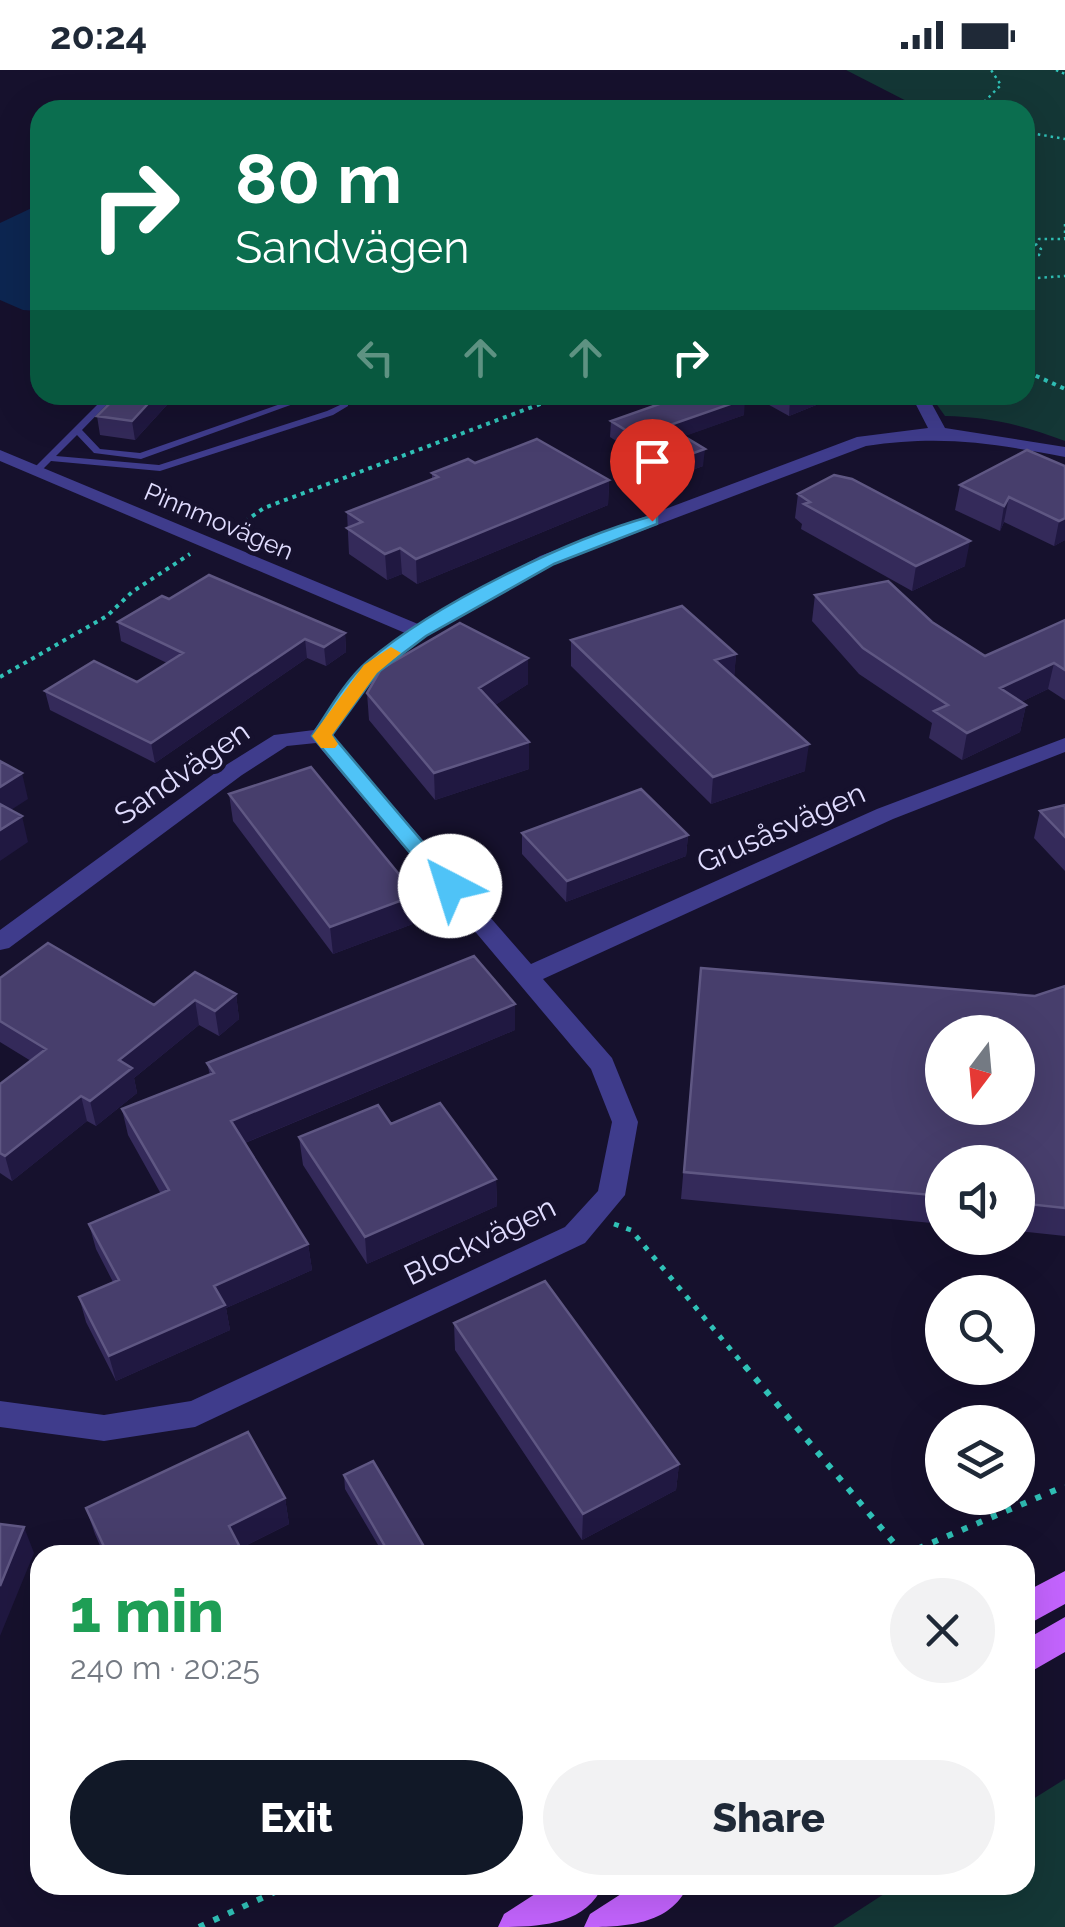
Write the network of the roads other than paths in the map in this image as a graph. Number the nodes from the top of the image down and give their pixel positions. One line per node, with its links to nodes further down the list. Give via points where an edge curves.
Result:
1 (102, 405): 5 (lane)
2 (286, 405): 5 (lane, via 141,456 96,451)
3 (343, 405): 9 (lane, via 160,468)
4 (924, 405): 6 (street)
5 (77, 430): 9 (lane)
6 (939, 433): 7 (street); 10 (street, via 862,441 548,560)
7 (1065, 452)
8 (0, 456): 9 (street, Pinnmovägen)
9 (43, 464): 10 (street, Pinnmovägen, via 207,544)
10 (419, 632): 11 (street, via 370,669)
11 (322, 736): 13 (street, Sandvägen, via 282,740 234,770); 14 (street, Blockvägen)
12 (1065, 744): 14 (street, Grusåsvägen, via 885,814)
13 (0, 942)
14 (526, 976): 15 (street, Blockvägen, via 603,1065 625,1122 611,1196 575,1234 195,1414 104,1428)
15 (0, 1414)
16 (1065, 1586): 17 (main road)
17 (1035, 1604)
18 (1065, 1633): 19 (main road)
19 (1035, 1652)
20 (568, 1895): 22 (main road)
21 (653, 1895): 23 (main road)
22 (517, 1927)
23 (603, 1927)

